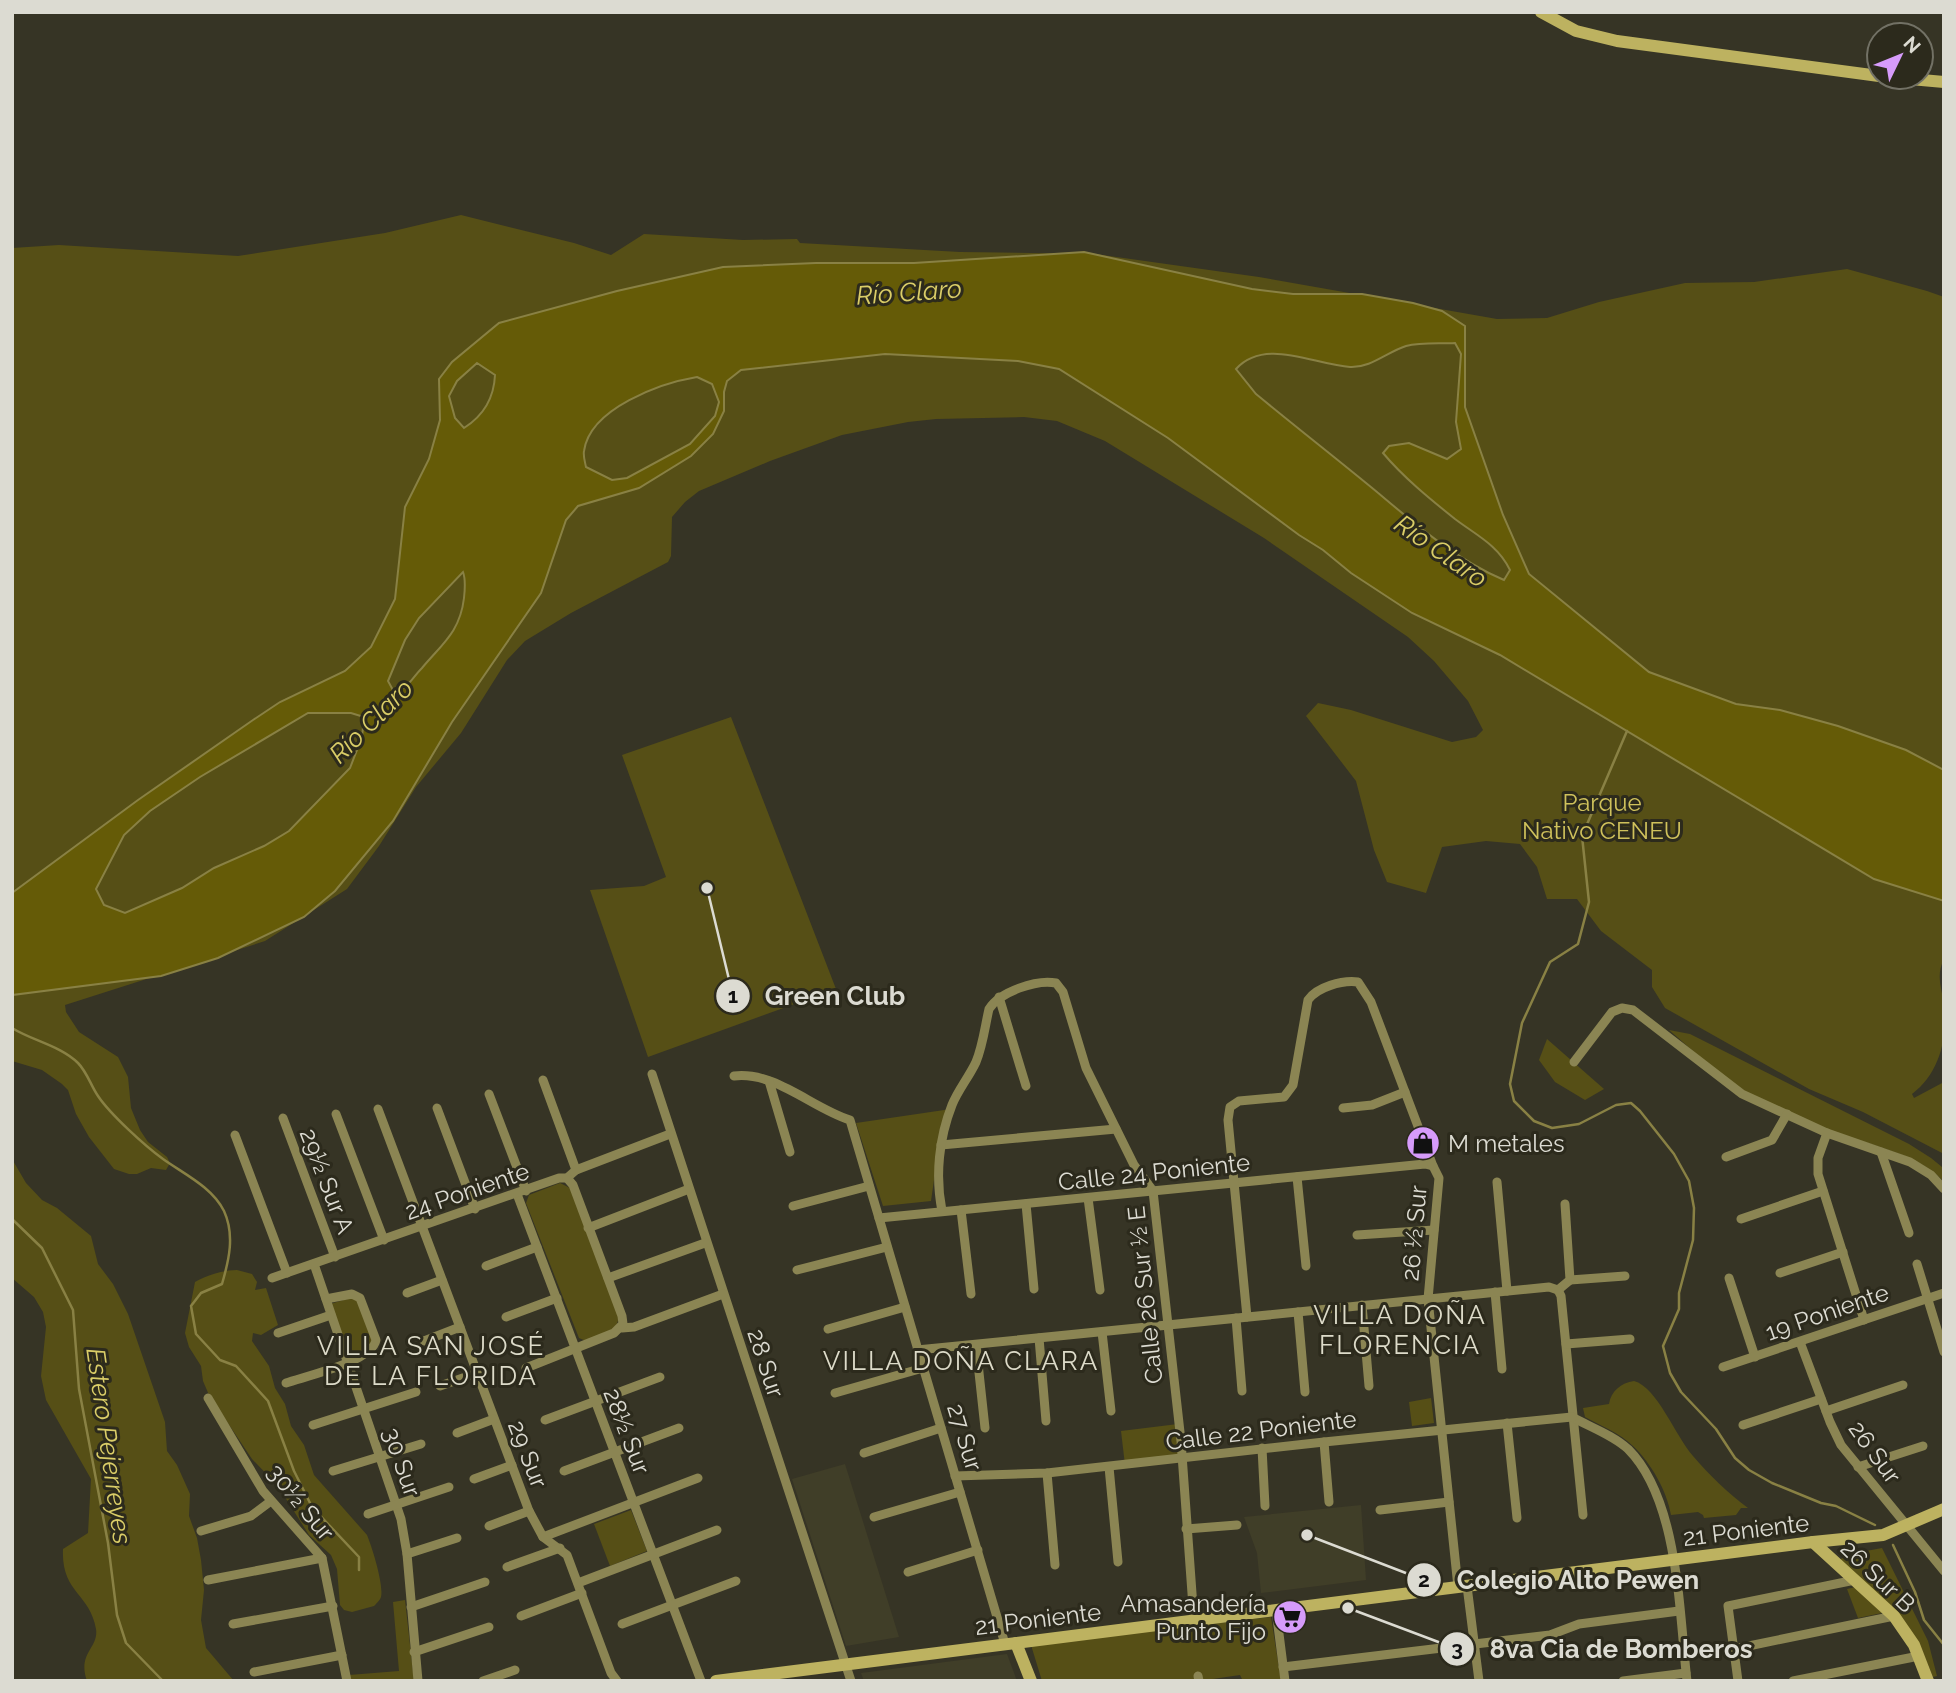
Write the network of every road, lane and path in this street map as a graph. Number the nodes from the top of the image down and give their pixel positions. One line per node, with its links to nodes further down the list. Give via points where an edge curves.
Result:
1 (1541, 12): 2 (street, via 1576,31 1617,41)
2 (1865, 74)
3 (996, 1000): 9 (street); 18 (street, Calle 26 Sur ½ E, via 1044,982 1060,987 1087,1068); 22 (street)
4 (1574, 1062): 16 (street, via 1612,1012 1633,1010 1736,1090)
5 (652, 1074): 20 (street, 28 Sur)
6 (734, 1076): 8 (street, via 750,1074)
7 (543, 1080): 27 (street)
8 (769, 1081): 23 (street); 32 (street, 27 Sur, via 850,1120)
9 (1026, 1086)
10 (1405, 1092): 14 (street, via 1372,1105); 26 (street, 26 ½ Sur); 31 (street, 26 ½ Sur, via 1363,985 1352,981 1320,989 1308,1000 1293,1085 1284,1097 1239,1101 1230,1107)
11 (489, 1094): 37 (street, 28½ Sur)
12 (378, 1108): 47 (street, 29 Sur)
13 (437, 1108): 42 (street)
14 (1343, 1108)
15 (336, 1114): 52 (street)
16 (1787, 1114): 19 (street); 25 (street, via 1772,1140)
17 (283, 1118): 57 (street, 29½ Sur A)
18 (1116, 1129): 22 (street); 35 (street, Calle 26 Sur ½ E, via 1133,1165)
19 (1827, 1133): 24 (street); 36 (street, via 1816,1166)
20 (670, 1134): 27 (street, 24 Poniente); 33 (street, 28 Sur)
21 (235, 1135): 63 (street)
22 (941, 1145): 44 (street)
23 (790, 1152)
24 (1881, 1152): 34 (street, via 1924,1170); 50 (street)
25 (1726, 1157)
26 (1433, 1166): 28 (street, Calle 24 Poniente); 49 (street, 26 ½ Sur, via 1439,1178)
27 (576, 1170): 29 (street, 24 Poniente)
28 (1297, 1177): 31 (street, Calle 24 Poniente); 61 (street)
29 (567, 1178): 37 (street, 24 Poniente); 48 (street)
30 (1497, 1182): 74 (street)
31 (1235, 1183): 35 (street, Calle 24 Poniente); 89 (street)
32 (869, 1186): 41 (street); 45 (street, 27 Sur)
33 (689, 1189): 48 (street); 53 (street, 28 Sur)
34 (1944, 1189)
35 (1153, 1191): 38 (street, Calle 24 Poniente); 92 (street, Calle 26 Sur ½ E)
36 (1823, 1191): 46 (street); 56 (street)
37 (522, 1193): 42 (street, 24 Poniente); 54 (street, 28½ Sur)
38 (1088, 1198): 39 (street, Calle 24 Poniente); 72 (street)
39 (1026, 1204): 43 (street, Calle 24 Poniente); 71 (street)
40 (1565, 1204): 70 (street)
41 (793, 1206)
42 (475, 1209): 47 (street, 24 Poniente)
43 (961, 1210): 44 (street, Calle 24 Poniente); 79 (street)
44 (942, 1211): 45 (street, Calle 24 Poniente)
45 (879, 1218): 55 (street, 27 Sur)
46 (1741, 1219)
47 (423, 1227): 52 (street, 24 Poniente); 69 (street, 29 Sur)
48 (589, 1228): 67 (street)
49 (1434, 1230): 51 (street); 82 (street, 26 ½ Sur)
50 (1909, 1233)
51 (1357, 1235)
52 (384, 1240): 57 (street, 24 Poniente)
53 (705, 1243): 67 (street); 78 (street, 28 Sur)
54 (537, 1247): 60 (street); 80 (street, 28½ Sur)
55 (887, 1247): 62 (street); 85 (street, 27 Sur)
56 (1843, 1252): 64 (street); 91 (street)
57 (335, 1257): 58 (street, 24 Poniente)
58 (314, 1264): 63 (street, 24 Poniente); 81 (street, 30 Sur)
59 (1917, 1264): 83 (street)
60 (486, 1266)
61 (1306, 1266)
62 (797, 1270)
63 (287, 1273): 66 (street, 24 Poniente)
64 (1780, 1273)
65 (1625, 1276): 70 (street)
66 (272, 1278)
67 (608, 1278): 94 (street)
68 (1729, 1278): 107 (street)
69 (442, 1280): 76 (street); 93 (street, 29 Sur)
70 (1570, 1280): 73 (street)
71 (1034, 1289)
72 (1100, 1290)
73 (1558, 1290): 74 (street); 102 (street)
74 (1507, 1291): 75 (street)
75 (1495, 1292): 82 (street); 112 (street)
76 (407, 1293)
77 (1944, 1293): 83 (street, 19 Poniente)
78 (723, 1294): 94 (street); 217 (street, 28 Sur)
79 (971, 1294)
80 (557, 1298): 88 (street); 104 (street, 28½ Sur)
81 (326, 1299): 87 (street, 30 Sur); 108 (street, via 358,1297 376,1340 371,1350)
82 (1428, 1299): 84 (street); 139 (street, 26 ½ Sur)
83 (1928, 1299): 91 (street, 19 Poniente); 106 (street)
84 (1362, 1305): 86 (street); 118 (street)
85 (905, 1307): 95 (street); 105 (street, 27 Sur)
86 (1298, 1312): 89 (street); 121 (street)
87 (331, 1315): 97 (street); 108 (street, 30 Sur)
88 (506, 1317)
89 (1247, 1317): 90 (street)
90 (1236, 1318): 92 (street); 120 (street)
91 (1864, 1320): 101 (street, 19 Poniente)
92 (1168, 1325): 96 (street); 148 (street, Calle 26 Sur ½ E)
93 (460, 1327): 100 (street); 113 (street, 29 Sur)
94 (622, 1328): 104 (street)
95 (828, 1329)
96 (1102, 1332): 98 (street); 127 (street)
97 (278, 1333)
98 (1039, 1338): 103 (street); 132 (street)
99 (1630, 1339): 102 (street)
100 (424, 1340)
101 (1800, 1342): 107 (street, 19 Poniente); 124 (street, 26 Sur)
102 (1566, 1344): 129 (street)
103 (976, 1345): 105 (street); 138 (street)
104 (576, 1348): 110 (street); 125 (street, 28½ Sur)
105 (918, 1350): 111 (street, 27 Sur)
106 (1944, 1352)
107 (1755, 1357): 109 (street, 19 Poniente)
108 (348, 1363): 115 (street); 126 (street, 30 Sur)
109 (1723, 1367)
110 (526, 1368)
111 (923, 1368): 122 (street); 137 (street, 27 Sur)
112 (1502, 1369)
113 (477, 1373): 117 (street); 130 (street, 29 Sur)
114 (660, 1377): 125 (street)
115 (286, 1383)
116 (1903, 1385): 128 (street)
117 (440, 1386)
118 (1369, 1386)
119 (416, 1391): 126 (street)
120 (1242, 1391)
121 (1305, 1392)
122 (835, 1393)
123 (208, 1398): 160 (street, 30½ Sur)
124 (1821, 1399): 128 (street, 26 Sur); 135 (street)
125 (595, 1401): 131 (street); 145 (street, 28½ Sur)
126 (363, 1409): 134 (street); 147 (street, 30 Sur)
127 (1111, 1411)
128 (1826, 1411): 151 (street, 26 Sur)
129 (1572, 1417): 133 (street, Calle 22 Poniente); 170 (street); 187 (street, via 1617,1441 1636,1460 1664,1516)
130 (494, 1419): 140 (street); 149 (street, 29 Sur)
131 (545, 1420)
132 (1046, 1421)
133 (1507, 1423): 139 (street, Calle 22 Poniente); 172 (street)
134 (313, 1425)
135 (1743, 1426)
136 (679, 1428): 145 (street)
137 (941, 1428): 146 (street); 155 (street, 27 Sur)
138 (985, 1428)
139 (1441, 1430): 141 (street, Calle 22 Poniente); 161 (street, 26 ½ Sur)
140 (457, 1433)
141 (1324, 1442): 144 (street, Calle 22 Poniente); 163 (street)
142 (421, 1444): 147 (street)
143 (1923, 1446): 151 (street)
144 (1262, 1448): 148 (street, Calle 22 Poniente); 165 (street)
145 (614, 1452): 153 (street); 162 (street, 28½ Sur)
146 (864, 1452)
147 (380, 1457): 152 (street); 164 (street, 30 Sur)
148 (1183, 1458): 150 (street, Calle 22 Poniente); 177 (street, Calle 26 Sur ½ E)
149 (512, 1465): 157 (street); 168 (street, 29 Sur)
150 (1109, 1467): 154 (street, Calle 22 Poniente); 188 (street)
151 (1858, 1467): 173 (street, 26 Sur)
152 (333, 1471)
153 (564, 1471)
154 (1047, 1473): 155 (street, Calle 22 Poniente); 189 (street)
155 (955, 1476): 159 (street, 27 Sur)
156 (698, 1478): 162 (street)
157 (474, 1479)
158 (449, 1487): 164 (street)
159 (960, 1492): 171 (street); 183 (street, 27 Sur)
160 (271, 1502): 178 (street, via 251,1516); 186 (street, 30½ Sur)
161 (1449, 1502): 167 (street); 198 (street, 26 ½ Sur)
162 (634, 1503): 179 (street); 185 (street, 28½ Sur)
163 (1329, 1503)
164 (397, 1505): 169 (street); 184 (street, 30 Sur)
165 (1265, 1506)
166 (1944, 1509): 173 (street, 21 Poniente)
167 (1380, 1510)
168 (529, 1511): 175 (street); 179 (street, 29 Sur)
169 (368, 1514)
170 (1583, 1515)
171 (874, 1517)
172 (1517, 1518)
173 (1906, 1524): 181 (street, 21 Poniente, via 1883,1535); 191 (street, 26 Sur)
174 (1237, 1525): 177 (street)
175 (489, 1526)
176 (717, 1530): 185 (street)
177 (1186, 1530): 207 (street, Calle 26 Sur ½ E)
178 (201, 1531)
179 (542, 1537): 182 (street)
180 (457, 1538): 184 (street)
181 (1812, 1542): 187 (street, 21 Poniente); 194 (street, 26 Sur B)
182 (560, 1548): 190 (street); 197 (street)
183 (978, 1550): 192 (street); 211 (street, 27 Sur)
184 (407, 1554): 202 (street, 30 Sur)
185 (653, 1554): 197 (street); 200 (street, 28½ Sur)
186 (322, 1558): 193 (street); 201 (street, 30½ Sur)
187 (1674, 1560): 198 (street, 21 Poniente); 204 (street)
188 (1118, 1562)
189 (1055, 1565)
190 (507, 1567)
191 (1944, 1571)
192 (908, 1572)
193 (208, 1580)
194 (1855, 1580): 206 (street, 26 Sur B); 213 (street, via 1728,1606)
195 (736, 1581): 200 (street)
196 (485, 1582): 202 (street)
197 (578, 1583): 199 (street)
198 (1462, 1587): 203 (street, 21 Poniente); 212 (street, 26 ½ Sur)
199 (582, 1593): 205 (street); 225 (street)
200 (672, 1605): 209 (street); 226 (street, 28½ Sur)
201 (333, 1606): 208 (street); 215 (street, 30½ Sur)
202 (411, 1607): 214 (street, 30 Sur)
203 (1276, 1610): 207 (street, 21 Poniente); 218 (street)
204 (1679, 1611): 212 (street); 221 (street)
205 (521, 1616)
206 (1894, 1616): 213 (street); 216 (street, 26 Sur B)
207 (1194, 1621): 211 (street, 21 Poniente)
208 (233, 1625)
209 (621, 1625)
210 (489, 1627): 214 (street)
211 (1011, 1644): 217 (street, 21 Poniente); 229 (street, 27 Sur)
212 (1474, 1644): 218 (street); 231 (street, 26 ½ Sur)
213 (1734, 1649): 233 (street)
214 (414, 1652): 223 (street, 30 Sur)
215 (341, 1655): 220 (street); 222 (street, 30½ Sur)
216 (1919, 1656): 234 (street); 235 (street, 26 Sur B)
217 (845, 1664): 227 (street, 21 Poniente); 228 (street, 28 Sur)
218 (1283, 1667): 230 (street)
219 (516, 1670): 224 (street)
220 (254, 1672)
221 (1686, 1677): 232 (street)
222 (347, 1681)
223 (418, 1681)
224 (483, 1681)
225 (617, 1681)
226 (701, 1681)
227 (716, 1681)
228 (851, 1681)
229 (1031, 1681)
230 (1285, 1681)
231 (1479, 1681)
232 (1623, 1681)
233 (1738, 1681)
234 (1793, 1681)
235 (1928, 1681)

